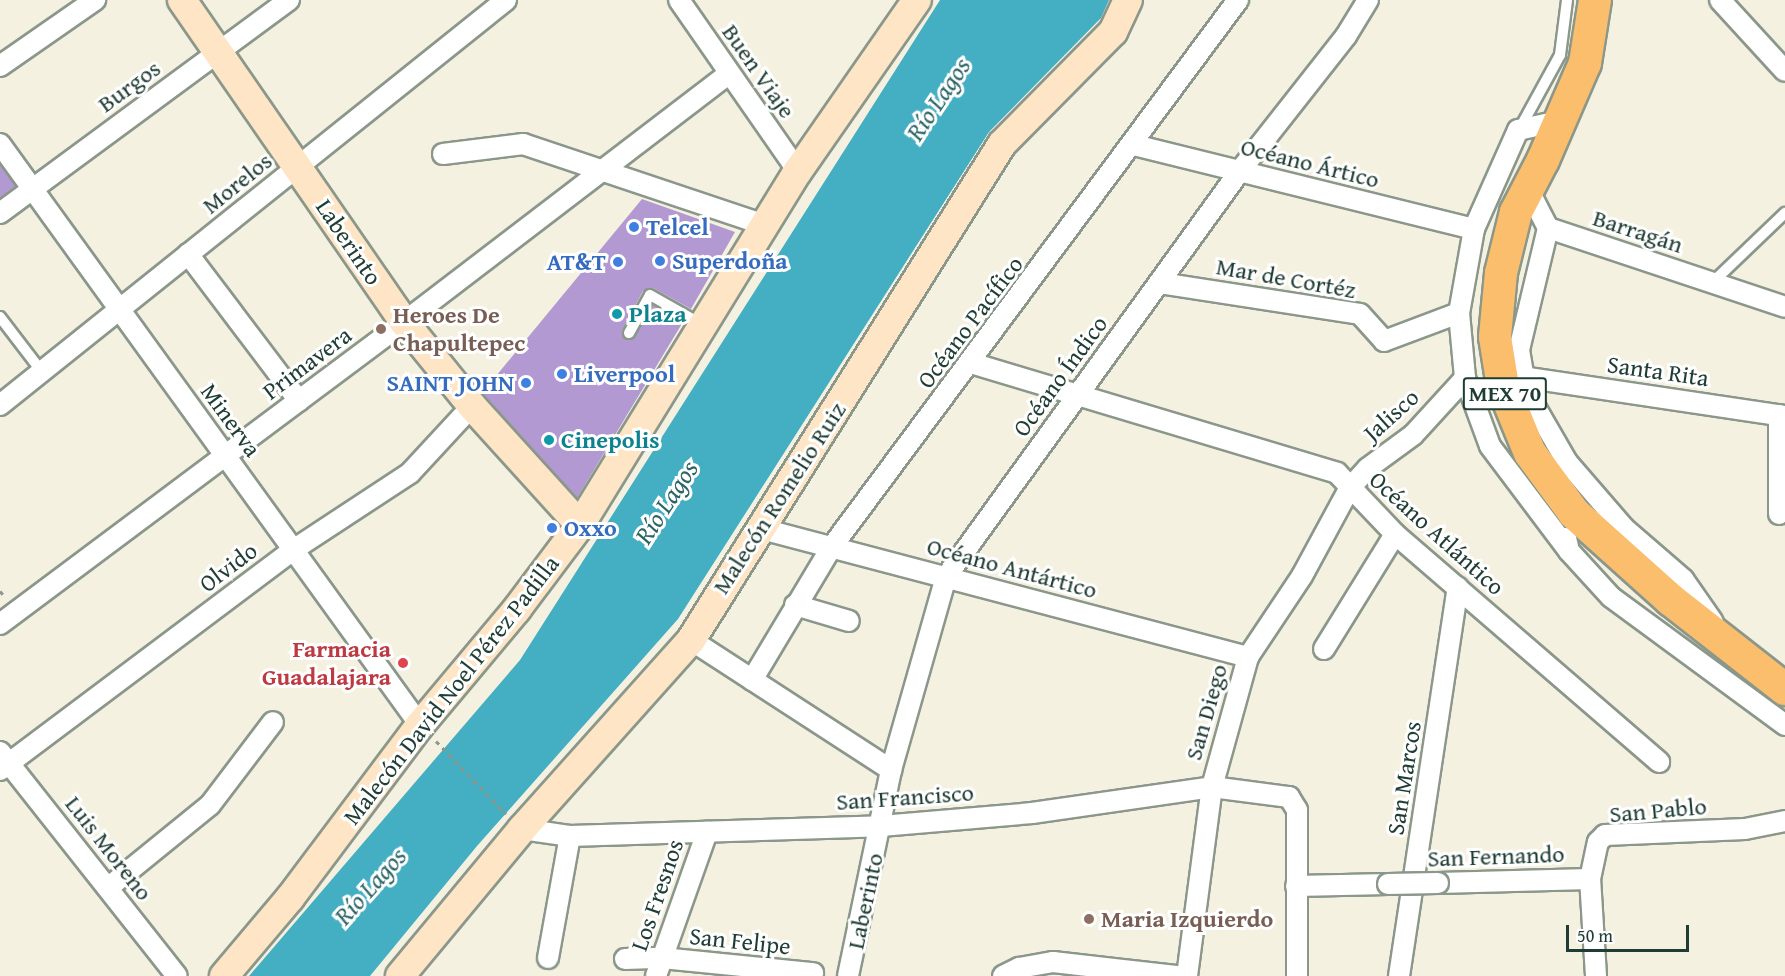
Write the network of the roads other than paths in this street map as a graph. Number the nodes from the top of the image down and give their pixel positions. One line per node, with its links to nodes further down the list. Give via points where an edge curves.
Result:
1 (95, 0): 14 (street)
2 (182, 0): 13 (street, Laberinto)
3 (289, 0): 13 (street, Burgos)
4 (506, 0): 22 (street, Morelos)
5 (679, 0): 16 (street, Buen Viaje)
6 (917, 0): 24 (street, Malecón David Noel Pérez Padilla)
7 (1128, 0): 57 (street, Malecón Romelio Ruiz, via 1113,32 1002,144)
8 (1238, 0): 20 (street, Océano Pacífico)
9 (1368, 0): 25 (street, Océano Índico, via 1346,36)
10 (1567, 0): 18 (lane, via 1560,55)
11 (1595, 0): 17 (main road, MEX 70, via 1585,63)
12 (1725, 2): 15 (street)
13 (217, 53): 22 (street, Laberinto); 26 (street, Burgos)
14 (0, 66)
15 (1785, 71)
16 (728, 74): 23 (street, Primavera); 24 (street, Buen Viaje)
17 (1559, 121): 18 (street); 27 (main road, MEX 70)
18 (1518, 130): 32 (street)
19 (0, 144): 26 (street, Minerva)
20 (1134, 145): 25 (street, Océano Ártico); 43 (street, Océano Pacífico)
21 (443, 154): 23 (street, via 523,144)
22 (298, 167): 33 (street, Morelos); 40 (street, Laberinto)
23 (603, 170): 30 (street); 40 (street, Primavera)
24 (798, 171): 30 (street, Malecón David Noel Pérez Padilla)
25 (1239, 172): 32 (street, Océano Ártico); 35 (street, Océano Índico)
26 (33, 189): 28 (street, Burgos); 37 (street, Minerva)
27 (1528, 189): 31 (street); 53 (main road, MEX 70, via 1516,212 1500,273 1495,337 1503,387 1530,453)
28 (0, 213)
29 (1785, 213): 34 (lane)
30 (765, 225): 41 (street, Malecón David Noel Pérez Padilla)
31 (1548, 228): 34 (street, Barragán); 45 (street, via 1519,350)
32 (1474, 229): 38 (street)
33 (188, 254): 37 (street, Morelos); 48 (street)
34 (1713, 282): 36 (street, Barragán)
35 (1160, 284): 38 (street, Mar de Cortéz, via 1360,314 1384,341); 47 (street, Océano Índico)
36 (1785, 307)
37 (120, 309): 44 (street, Morelos); 52 (street, Minerva)
38 (1459, 313): 46 (street)
39 (0, 317): 44 (lane)
40 (404, 322): 48 (street, Primavera); 50 (street, Laberinto)
41 (703, 325): 42 (lane, via 650,295); 56 (street, Malecón David Noel Pérez Padilla)
42 (629, 333)
43 (970, 363): 47 (street, Océano Atlántico); 59 (street, Océano Pacífico)
44 (42, 372): 49 (street, Morelos)
45 (1523, 377): 51 (street, Santa Rita); 68 (street, via 1526,391 1568,462 1624,528 1683,579)
46 (1465, 378): 54 (street, Jalisco, via 1413,435 1368,468); 61 (street, via 1490,446)
47 (1077, 395): 54 (street, Océano Atlántico, via 1337,473); 62 (street, Océano Índico)
48 (298, 401): 52 (street, Primavera)
49 (0, 405)
50 (472, 406): 56 (street, Laberinto); 60 (street, Olvido, via 410,473)
51 (1782, 415): 55 (street)
52 (225, 456): 60 (street, Minerva); 66 (street, Primavera)
53 (1554, 486): 61 (street); 68 (main road, MEX 70, via 1607,547)
54 (1350, 489): 58 (street, Océano Atlántico); 70 (street, San Diego, via 1302,576)
55 (1779, 514)
56 (580, 525): 75 (street, Malecón David Noel Pérez Padilla)
57 (762, 529): 59 (street, Océano Antártico); 67 (street, Malecón Romelio Ruiz)
58 (1395, 534): 63 (street, Océano Atlántico); 69 (street)
59 (831, 548): 62 (street, Océano Antártico); 64 (street, Océano Pacífico)
60 (293, 550): 75 (street, Minerva); 76 (street, Olvido)
61 (1569, 550): 74 (street, via 1611,597)
62 (946, 578): 70 (street, Océano Antártico); 78 (street, Océano Índico)
63 (1458, 587): 77 (street, Océano Atlántico); 100 (street, San Marcos)
64 (795, 604): 65 (street); 71 (street, Océano Pacífico)
65 (849, 621)
66 (0, 624)
67 (691, 640): 71 (street); 81 (street, Malecón Romelio Ruiz)
68 (1730, 647): 72 (main road, MEX 70)
69 (1324, 649)
70 (1248, 657): 79 (street, San Diego)
71 (752, 680): 78 (street)
72 (1785, 689)
73 (273, 722): 87 (street, via 210,804)
74 (1785, 725)
75 (427, 732): 93 (street, Malecón David Noel Pérez Padilla)
76 (3, 762): 87 (street, Luis Moreno)
77 (1659, 762)
78 (891, 770): 82 (street, Océano Índico)
79 (1212, 787): 82 (street, San Francisco, via 1032,813); 86 (street, San Francisco, via 1289,797 1297,810); 98 (street, San Diego)
80 (1785, 821): 85 (street, San Pablo, via 1745,829 1605,835 1598,842)
81 (516, 823): 84 (street, San Francisco); 94 (street, Malecón Romelio Ruiz)
82 (881, 826): 83 (street, San Francisco); 95 (street, Laberinto)
83 (707, 832): 84 (street, San Francisco); 90 (street, Los Fresnos)
84 (570, 836): 88 (street)
85 (1590, 879): 86 (street, San Fernando, bridge); 101 (street, San Pablo)
86 (1296, 886): 99 (street)
87 (109, 887): 92 (street, Luis Moreno)
88 (548, 958)
89 (625, 958): 90 (street, San Felipe)
90 (659, 967): 91 (street, San Felipe)
91 (813, 974)
92 (177, 976)
93 (224, 976)
94 (400, 976)
95 (848, 976)
96 (1002, 976): 97 (street, via 1019,968 1053,962)
97 (1176, 976)
98 (1186, 976)
99 (1297, 976)
100 (1399, 976)
101 (1596, 976)

